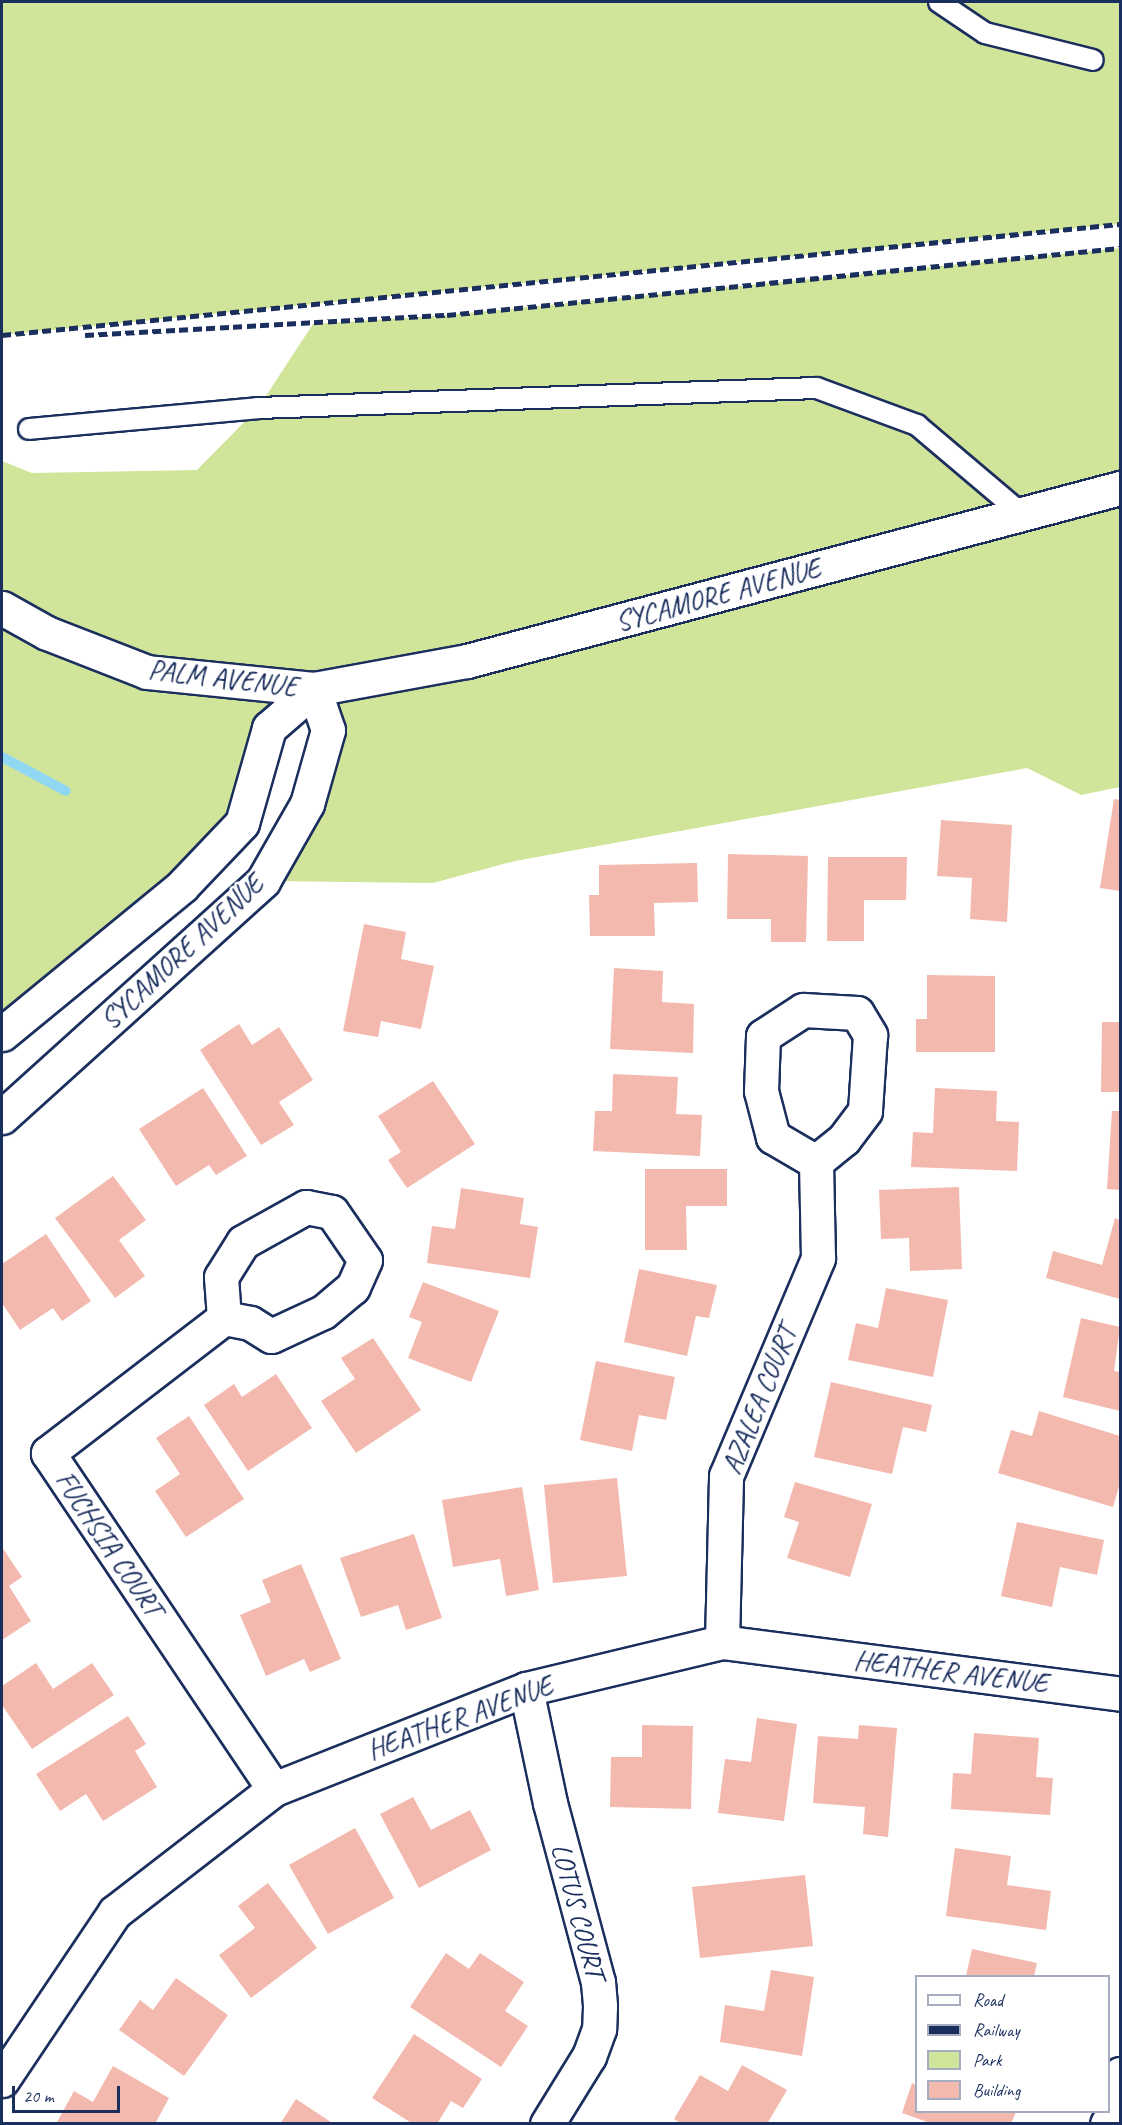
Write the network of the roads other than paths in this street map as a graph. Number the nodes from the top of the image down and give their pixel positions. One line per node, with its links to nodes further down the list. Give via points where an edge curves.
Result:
1 (939, 2): 2 (lane, via 986,33)
2 (1093, 60)
3 (29, 429): 5 (lane, via 258,408 818,388 917,425)
4 (1120, 488): 5 (street, SYCAMORE AVENUE)
5 (1022, 514): 7 (street, SYCAMORE AVENUE, via 467,661)
6 (2, 608): 7 (street, PALM AVENUE, via 47,633 147,672)
7 (314, 689): 8 (street, SYCAMORE AVENUE, via 269,728 242,823 182,886); 9 (street, SYCAMORE AVENUE, via 328,730 307,804 263,881)
8 (2, 1034)
9 (2, 1117)
10 (816, 1162): 10 (street, via 844,1139 865,1111 870,1035 856,1013 803,1010 764,1036 761,1091 773,1137); 12 (street, AZALEA COURT, via 818,1258 726,1476)
11 (224, 1318): 11 (street, via 250,1323 271,1336 323,1312 346,1294 365,1260 332,1212 306,1207 243,1242 221,1277); 15 (street, FUCHSIA COURT, via 48,1453)
12 (722, 1642): 13 (street, HEATHER AVENUE); 14 (street, HEATHER AVENUE)
13 (526, 1689): 15 (street, HEATHER AVENUE); 17 (street, LOTUS COURT, via 550,1803 598,1982 600,2006 599,2029 589,2056)
14 (1120, 1694)
15 (274, 1789): 16 (street, HEATHER AVENUE, via 115,1912)
16 (2, 2080)
17 (547, 2124)

